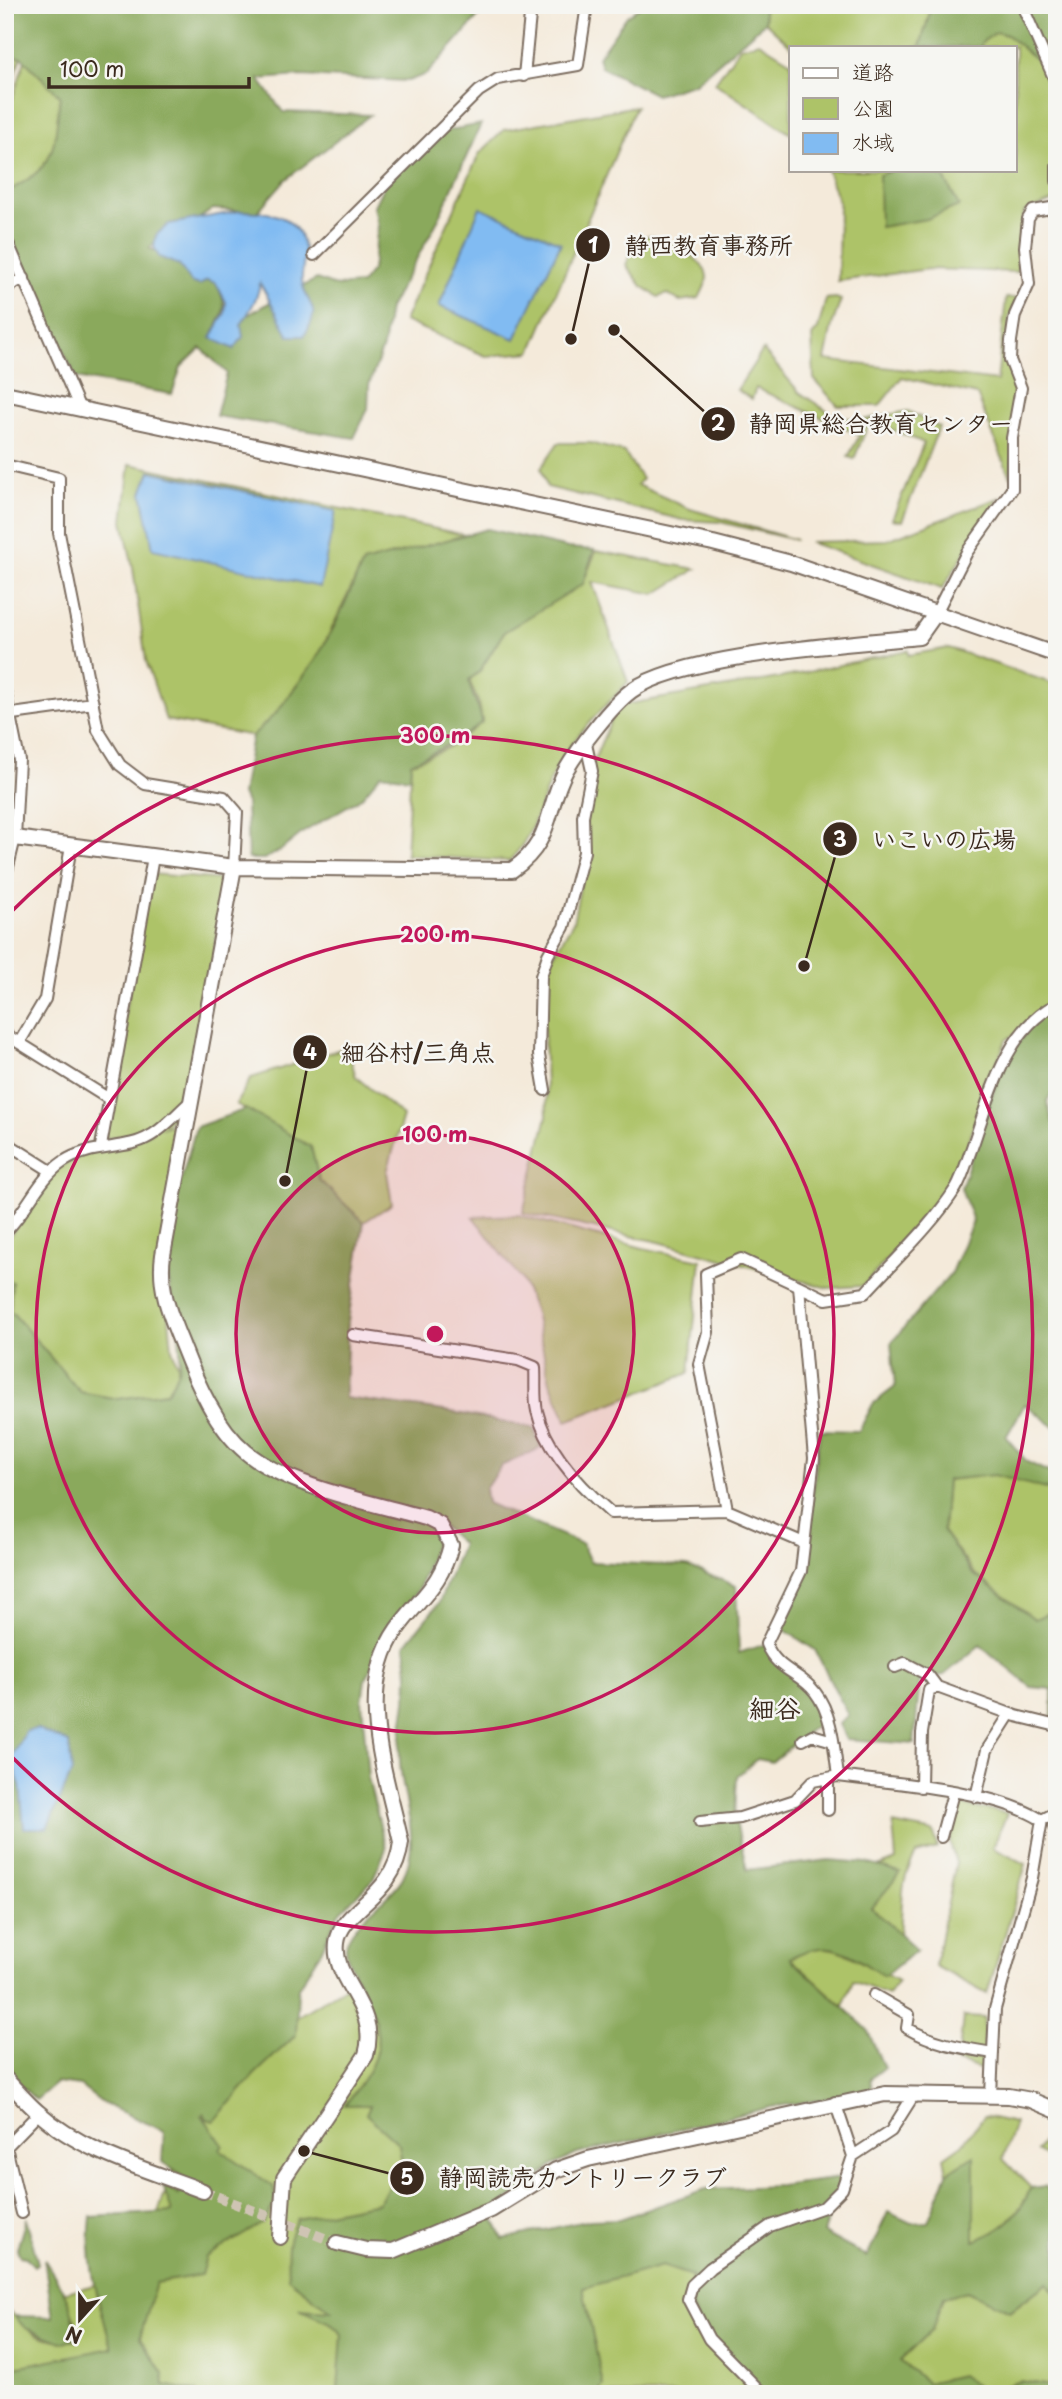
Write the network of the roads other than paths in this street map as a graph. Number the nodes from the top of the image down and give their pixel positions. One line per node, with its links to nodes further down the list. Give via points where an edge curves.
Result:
1 (531, 5): 4 (street)
2 (587, 5): 4 (street, via 578,65)
3 (1022, 5): 5 (street)
4 (524, 76): 10 (street, via 498,79 478,91)
5 (1057, 85)
6 (1057, 165): 7 (street)
7 (1057, 181)
8 (1057, 206): 16 (street, via 1033,211 1028,219 1029,284 1015,315 1011,341 1010,360 1021,388 1013,424 1012,489 967,552)
9 (5, 236): 11 (street)
10 (313, 255)
11 (24, 278): 12 (street); 14 (street)
12 (5, 288)
13 (5, 393): 14 (street)
14 (80, 410): 16 (street, via 713,543 791,563)
15 (5, 465): 19 (street, via 59,478 59,533)
16 (936, 613): 17 (street); 21 (street, via 919,637 794,650 661,677 631,691)
17 (1057, 655)
18 (5, 691): 20 (street)
19 (93, 703): 20 (street); 25 (street, via 98,730 120,765 145,784 224,797 237,812)
20 (7, 715): 22 (street, via 19,760)
21 (586, 744): 25 (street, via 566,770 543,836 530,858 512,870); 30 (street, via 592,771 583,816 584,852 564,927 541,976 539,1055)
22 (15, 838): 23 (street); 26 (street)
23 (71, 846): 24 (street); 29 (street, via 45,999)
24 (153, 857): 25 (street); 31 (street)
25 (234, 867): 32 (street)
26 (5, 879)
27 (1057, 1004): 37 (street, via 1042,1011 1015,1041 958,1185 865,1293 826,1299)
28 (5, 1034): 29 (street)
29 (19, 1043): 31 (street)
30 (545, 1090)
31 (108, 1099): 34 (street)
32 (191, 1101): 34 (street, via 150,1137); 67 (street, via 161,1274 166,1304 209,1405 245,1452 324,1490 426,1518 440,1525 452,1545 444,1572 396,1630 384,1655 377,1692 377,1735 401,1842 399,1859 385,1885 343,1926 337,1944 339,1962 365,2012 369,2045 284,2178)
33 (5, 1142): 35 (street)
34 (101, 1146): 35 (street)
35 (51, 1171): 36 (street)
36 (5, 1232)
37 (799, 1286): 39 (street, via 741,1259 706,1274 708,1332 699,1364); 40 (street, via 814,1458)
38 (353, 1335): 39 (street, via 518,1360 535,1367 537,1410 546,1436 582,1486 611,1513)
39 (727, 1510): 40 (street)
40 (804, 1543): 46 (street, via 801,1571 766,1644 772,1658 815,1692)
41 (895, 1667): 42 (street, via 905,1663 928,1675)
42 (937, 1687): 43 (street); 48 (street, via 929,1690 922,1733)
43 (1010, 1714): 44 (street); 50 (street, via 987,1750)
44 (1057, 1726)
45 (803, 1740): 46 (street, via 812,1735)
46 (833, 1741): 47 (street)
47 (833, 1777): 48 (street); 51 (street); 54 (street, via 813,1781 795,1800 740,1818)
48 (921, 1787): 49 (street)
49 (953, 1793): 50 (street); 55 (street)
50 (976, 1797): 53 (street)
51 (828, 1810)
52 (1057, 1812): 53 (street)
53 (1042, 1820): 57 (street, via 1032,1878 995,2009)
54 (700, 1822)
55 (941, 1838)
56 (874, 1995): 57 (street, via 909,2015 907,2028 920,2036)
57 (993, 2053): 60 (street)
58 (5, 2078): 63 (street)
59 (915, 2093): 60 (street); 61 (street); 64 (street, via 891,2131)
60 (991, 2095): 62 (street, via 1031,2100)
61 (835, 2102): 64 (street); 68 (street, via 588,2159 556,2170 491,2210 393,2251)
62 (1057, 2111)
63 (38, 2113): 65 (street, via 94,2148); 66 (street, via 6,2147)
64 (853, 2156): 69 (street, via 842,2189 824,2207 770,2226 692,2285 688,2299 709,2339)
65 (203, 2191)
66 (22, 2213)
67 (280, 2237)
68 (337, 2243)
69 (763, 2394)

